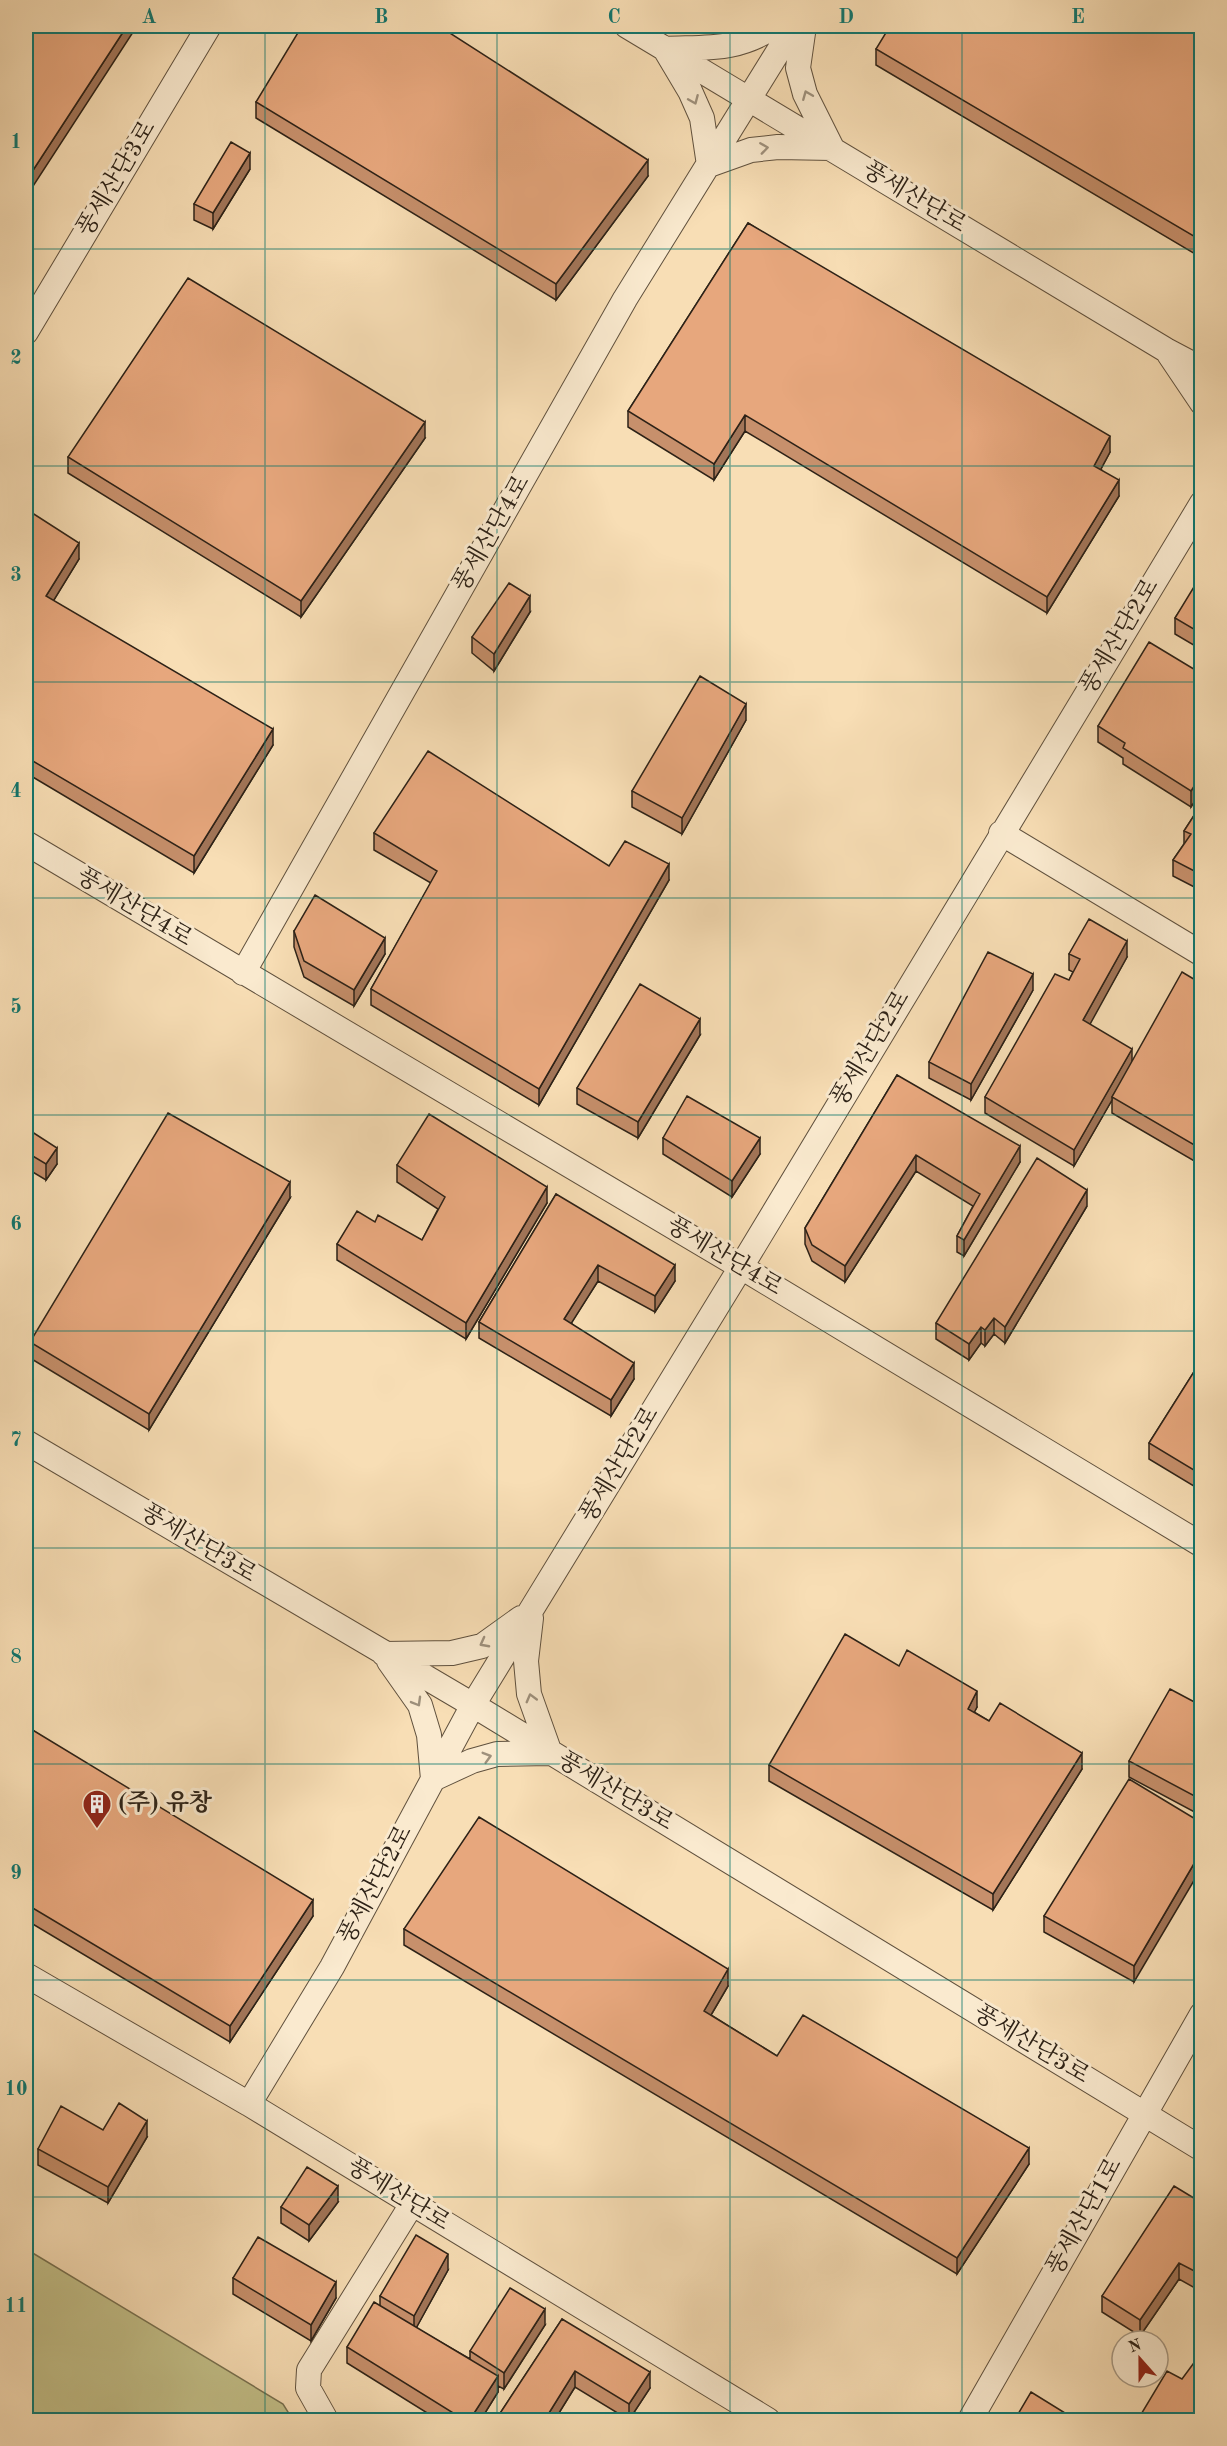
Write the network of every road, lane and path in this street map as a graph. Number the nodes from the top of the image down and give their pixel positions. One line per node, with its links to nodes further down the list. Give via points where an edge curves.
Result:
1 (209, 26): 10 (street, 풍세산단3로)
2 (627, 26): 6 (street, 풍세산단로)
3 (775, 26): 6 (street, via 757,38 728,47)
4 (794, 26): 7 (street, 풍세산단4로)
5 (804, 26): 8 (street, one-way to 5, via 798,68)
6 (665, 49): 7 (street, 풍세산단로); 9 (street, one-way to 9, via 702,118)
7 (750, 100): 8 (street, 풍세산단로); 9 (street, 풍세산단4로)
8 (832, 148): 9 (street, one-way to 8, via 751,150); 11 (street, 풍세산단로)
9 (709, 165): 18 (street, 풍세산단4로, via 625,299)
10 (26, 332)
11 (1166, 350): 12 (street, 풍세산단로); 13 (street)
12 (1202, 369)
13 (1202, 403)
14 (1202, 503): 15 (street, 풍세산단2로)
15 (1001, 833): 17 (street); 19 (street, 풍세산단2로)
16 (26, 843): 18 (street, 풍세산단4로)
17 (1202, 954)
18 (243, 973): 19 (street, 풍세산단4로)
19 (741, 1267): 23 (street, 풍세산단4로); 24 (street, 풍세산단2로)
20 (26, 1442): 22 (street, 풍세산단3로)
21 (26, 1462): 22 (street)
22 (63, 1465): 25 (street, 풍세산단3로)
23 (1202, 1545)
24 (532, 1610): 25 (street, one-way to 25, via 482,1646 452,1653); 26 (street, 풍세산단2로); 27 (street, one-way to 24, via 529,1694 526,1661)
25 (384, 1654): 26 (street, 풍세산단3로); 28 (street, one-way to 28, via 420,1705 429,1735)
26 (473, 1706): 27 (street, 풍세산단3로); 28 (street, 풍세산단2로)
27 (550, 1753): 28 (street, one-way to 27, via 497,1754); 32 (street, 풍세산단3로)
28 (433, 1779): 31 (street, 풍세산단2로, via 332,1967)
29 (26, 1975): 31 (street, 풍세산단로)
30 (1202, 2014): 32 (street, 풍세산단1로)
31 (249, 2104): 34 (street, 풍세산단로)
32 (1143, 2114): 33 (street, 풍세산단3로); 37 (street, 풍세산단1로)
33 (1202, 2149)
34 (412, 2204): 35 (street, via 309,2370 308,2388); 36 (street, 풍세산단로)
35 (326, 2421)
36 (768, 2421)
37 (970, 2421)

